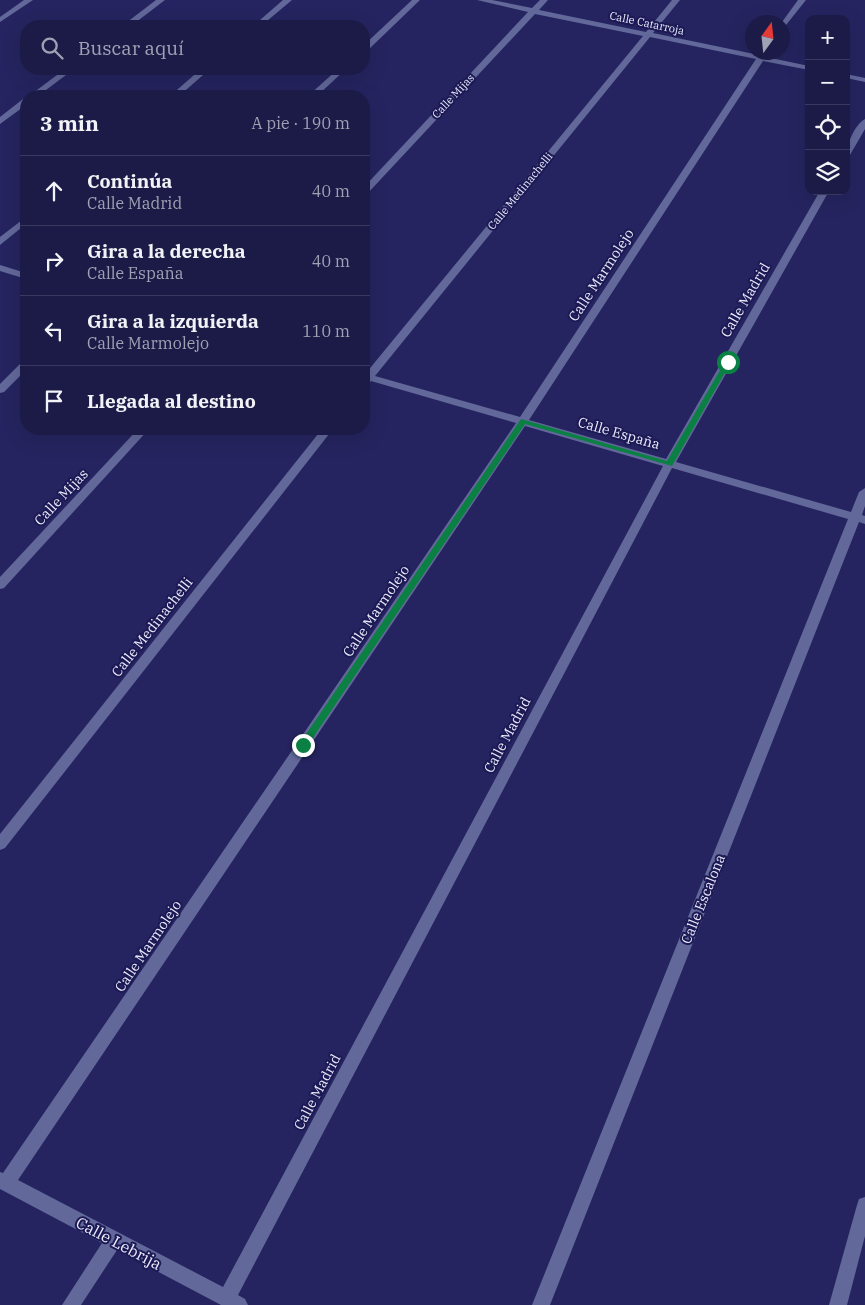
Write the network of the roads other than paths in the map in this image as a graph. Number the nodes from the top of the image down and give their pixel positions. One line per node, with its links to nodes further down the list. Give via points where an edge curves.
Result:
1 (29, 0): 11 (street)
2 (161, 0): 12 (street)
3 (288, 0): 13 (street)
4 (416, 0): 15 (street)
5 (481, 0): 9 (street, Calle Catarroja)
6 (544, 0): 9 (street, Calle Mijas)
7 (676, 0): 14 (street, Calle Medinachelli)
8 (802, 0): 10 (street)
9 (533, 11): 14 (street, Calle Catarroja); 32 (street, Calle Mijas)
10 (790, 17)
11 (0, 20)
12 (134, 20)
13 (264, 20)
14 (647, 34): 16 (street, Calle Catarroja); 39 (street, Calle Medinachelli)
15 (370, 43)
16 (745, 52)
17 (760, 60): 42 (street, Calle Marmolejo)
18 (781, 60): 19 (street, Calle Catarroja)
19 (805, 67)
20 (62, 75): 25 (street)
21 (199, 75): 26 (street)
22 (335, 75): 27 (street)
23 (850, 77): 24 (street)
24 (865, 80)
25 (41, 90)
26 (181, 90)
27 (319, 90)
28 (20, 106): 29 (street)
29 (0, 121)
30 (865, 122): 31 (street)
31 (849, 150)
32 (370, 186)
33 (824, 195): 45 (street, Calle Madrid)
34 (20, 225): 35 (street)
35 (0, 242)
36 (0, 268): 37 (street)
37 (20, 274)
38 (20, 370): 41 (street)
39 (370, 373)
40 (370, 380): 42 (street, Calle España)
41 (0, 390)
42 (523, 421): 45 (street, Calle España); 50 (street, Calle Marmolejo)
43 (138, 435): 48 (street, Calle Mijas)
44 (323, 435): 49 (street, Calle Medinachelli)
45 (669, 464): 47 (street, Calle España); 53 (street, Calle Madrid)
46 (865, 492): 47 (street, Calle Escalona)
47 (860, 518): 55 (street, Calle Escalona)
48 (0, 585)
49 (0, 844)
50 (3, 1181): 52 (street, Calle Lebrija)
51 (865, 1205): 56 (street)
52 (114, 1240): 53 (street, Calle Lebrija); 54 (street)
53 (233, 1302)
54 (71, 1305)
55 (541, 1305)
56 (838, 1305)

